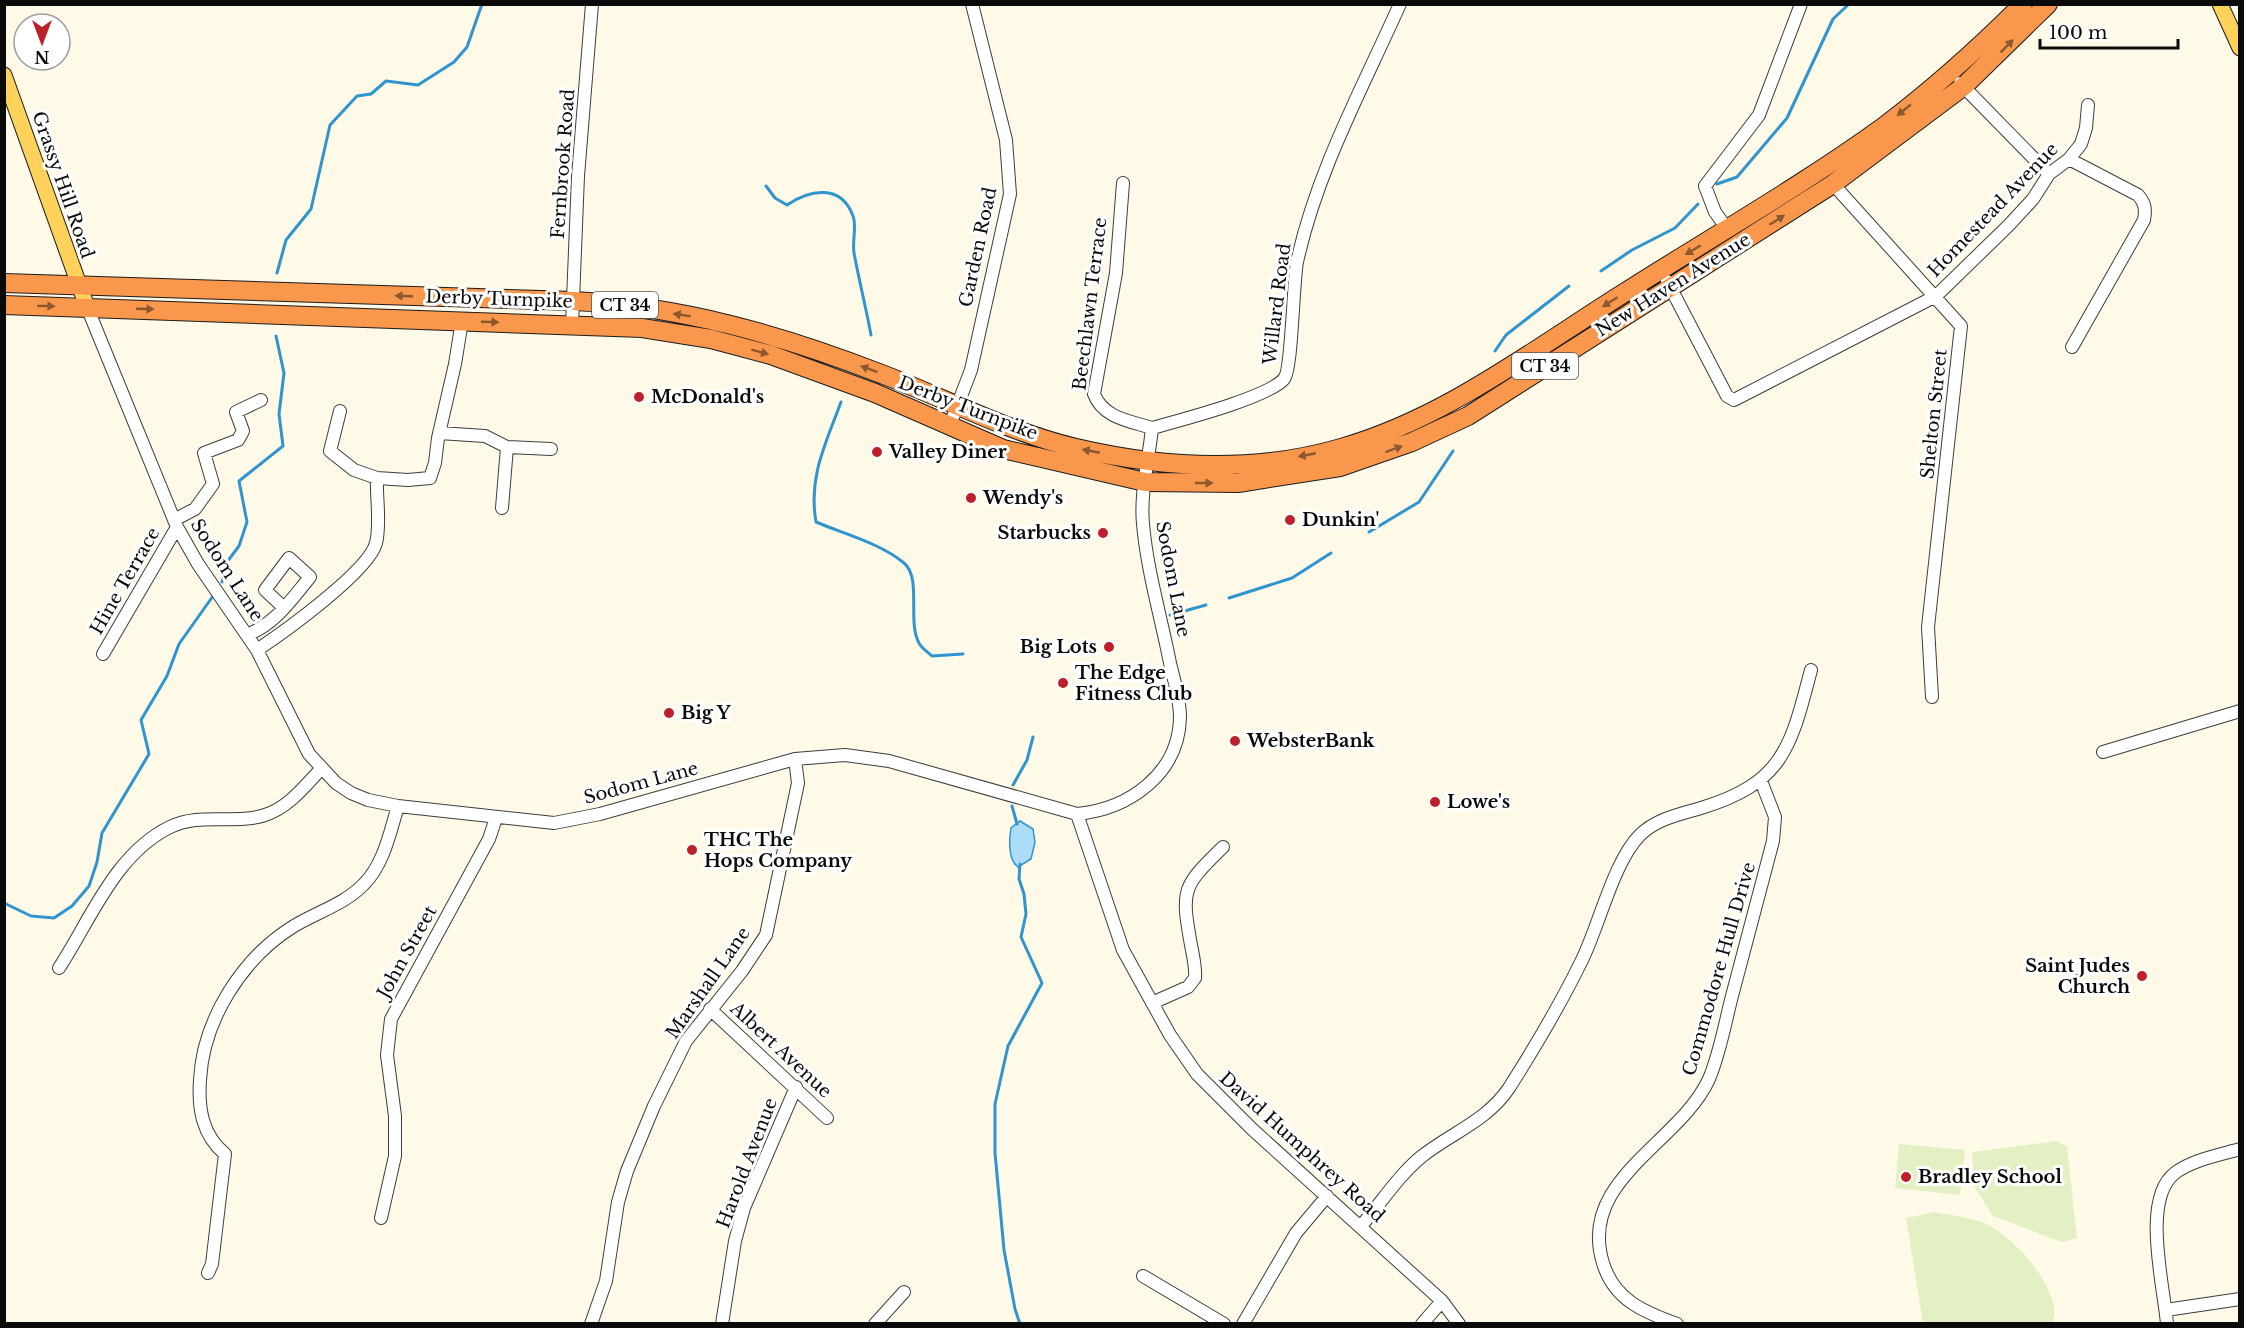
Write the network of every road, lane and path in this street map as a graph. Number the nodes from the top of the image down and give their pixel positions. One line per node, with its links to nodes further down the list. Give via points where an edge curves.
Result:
1 (592, 4): 23 (street, Fernbrook Road)
2 (972, 4): 32 (street, Garden Road, via 1006,140 1010,194)
3 (1400, 4): 35 (street, Willard Road, via 1314,198 1297,265 1291,303 1290,364 1285,378 1250,396)
4 (1802, 4): 17 (street, via 1760,115 1705,186 1715,212)
5 (2023, 4): 9 (highway, New Haven Avenue / CT 34)
6 (2048, 4): 11 (highway, New Haven Avenue / CT 34, one-way to 6)
7 (2220, 4): 8 (main road)
8 (2240, 48)
9 (1950, 73): 11 (street); 17 (highway, New Haven Avenue / CT 34, one-way to 17, via 1883,126)
10 (4, 75): 20 (main road, Grassy Hill Road)
11 (1964, 86): 14 (street); 16 (highway, New Haven Avenue / CT 34)
12 (2088, 105): 13 (street, Homestead Avenue, via 2081,144)
13 (2069, 159): 14 (street, Homestead Avenue); 30 (street, via 2138,195 2146,211)
14 (2049, 174): 22 (street, Homestead Avenue, via 2009,225)
15 (1123, 183): 35 (street, Beechlawn Terrace, via 1116,273 1094,394 1098,405 1108,413)
16 (1833, 184): 21 (highway, New Haven Avenue / CT 34, one-way to 16); 22 (street, Shelton Street)
17 (1728, 230): 18 (highway, New Haven Avenue / CT 34, one-way to 18)
18 (1659, 270): 21 (street); 39 (highway, New Haven Avenue / CT 34, one-way to 39, via 1458,398 1390,431 1338,449 1273,461 1206,465)
19 (4, 284): 20 (highway, Derby Turnpike / CT 34)
20 (77, 286): 23 (highway, Derby Turnpike / CT 34, one-way to 20); 26 (main road, Grassy Hill Road)
21 (1672, 287): 22 (street, Homestead Avenue, via 1727,396 1734,400); 41 (highway, New Haven Avenue / CT 34, one-way to 21, via 1238,483 1275,479 1375,456 1468,416)
22 (1936, 296): 49 (street, Shelton Street, via 1961,326 1928,627)
23 (573, 301): 24 (highway, Derby Turnpike / CT 34); 28 (street, Fernbrook Road)
24 (601, 303): 29 (highway); 32 (highway, Derby Turnpike / CT 34, one-way to 24, via 776,335)
25 (4, 305): 26 (highway, Derby Turnpike / CT 34, one-way to 26)
26 (87, 307): 27 (highway, Derby Turnpike / CT 34, one-way to 27); 43 (street, Sodom Lane)
27 (462, 321): 28 (highway, Derby Turnpike / CT 34, one-way to 28); 36 (street)
28 (572, 325): 29 (highway, Derby Turnpike / CT 34)
29 (600, 326): 34 (highway, Derby Turnpike / CT 34, one-way to 34, via 711,339 771,355)
30 (2072, 347)
31 (261, 400): 43 (street, via 236,412 243,431 238,440 204,453 213,484 195,509)
32 (965, 408): 34 (highway); 39 (highway, Derby Turnpike / CT 34, one-way to 32, via 1073,447 1011,428)
33 (339, 411): 40 (street, via 330,451 354,470)
34 (957, 428): 41 (highway, Derby Turnpike / CT 34, via 1003,448)
35 (1152, 428): 39 (street)
36 (439, 433): 37 (street, via 485,436); 40 (street, via 430,478)
37 (507, 447): 38 (street); 42 (street)
38 (551, 449)
39 (1148, 462): 41 (street, Sodom Lane)
40 (377, 478): 46 (street, via 377,542 369,559 292,626)
41 (1145, 482): 56 (street, Sodom Lane, via 1142,521 1178,697 1177,737 1158,777 1144,789 1128,801 1099,812)
42 (502, 508)
43 (176, 523): 45 (street, Sodom Lane, via 198,564); 47 (street, Hine Terrace)
44 (284, 608): 45 (street, via 269,625)
45 (247, 635): 46 (street, Sodom Lane)
46 (257, 650): 53 (street, Sodom Lane, via 309,754)
47 (103, 654)
48 (1811, 670): 54 (street, via 1793,734 1781,757)
49 (1932, 697)
50 (2240, 711): 51 (street)
51 (2103, 752)
52 (795, 759): 56 (street, Sodom Lane, via 845,755 889,761); 57 (street, Sodom Lane, via 600,814 554,823); 61 (street, Marshall Lane, via 798,783 766,935)
53 (321, 770): 55 (street, Sodom Lane, via 368,800); 59 (street, via 272,812 253,818 180,823 164,830 131,855)
54 (1761, 781): 67 (street, via 1722,801 1667,818 1639,836 1626,854 1582,962 1508,1089 1475,1123 1422,1156); 81 (street, Commodore Hull Drive, via 1775,817 1773,841 1712,1072 1690,1108 1621,1180 1604,1207 1599,1227 1601,1256 1616,1289 1636,1307)
55 (398, 806): 57 (street, Sodom Lane); 68 (street, via 381,857 369,878 344,899 280,936 237,981 207,1035 201,1065 200,1106 208,1135 225,1154)
56 (1077, 814): 60 (street, David Humphrey Road, via 1123,950)
57 (496, 818): 66 (street, John Street, via 489,839 391,1019 387,1055 395,1116 395,1156)
58 (1222, 847): 60 (street, via 1195,875 1186,893 1184,908 1195,978 1188,987)
59 (59, 968)
60 (1152, 1003): 65 (street, David Humphrey Road, via 1170,1035 1209,1087)
61 (710, 1009): 62 (street, Albert Avenue); 74 (street, Marshall Lane, via 686,1041 627,1171 618,1202 606,1281)
62 (796, 1087): 63 (street, Albert Avenue); 75 (street, Harold Avenue, via 744,1208)
63 (827, 1118)
64 (2240, 1149): 73 (street, via 2181,1169 2163,1188 2156,1220)
65 (1327, 1196): 67 (street, David Humphrey Road); 78 (street, via 1296,1233)
66 (381, 1218)
67 (1361, 1226): 72 (street, David Humphrey Road)
68 (208, 1273)
69 (1143, 1276): 77 (street)
70 (904, 1292): 76 (street)
71 (2240, 1299): 73 (street)
72 (1442, 1301): 79 (street); 80 (street, David Humphrey Road)
73 (2166, 1310): 82 (street)
74 (591, 1323)
75 (722, 1323)
76 (875, 1323)
77 (1224, 1323)
78 (1243, 1323)
79 (1422, 1323)
80 (1459, 1323)
81 (1677, 1323)
82 (2167, 1323)

